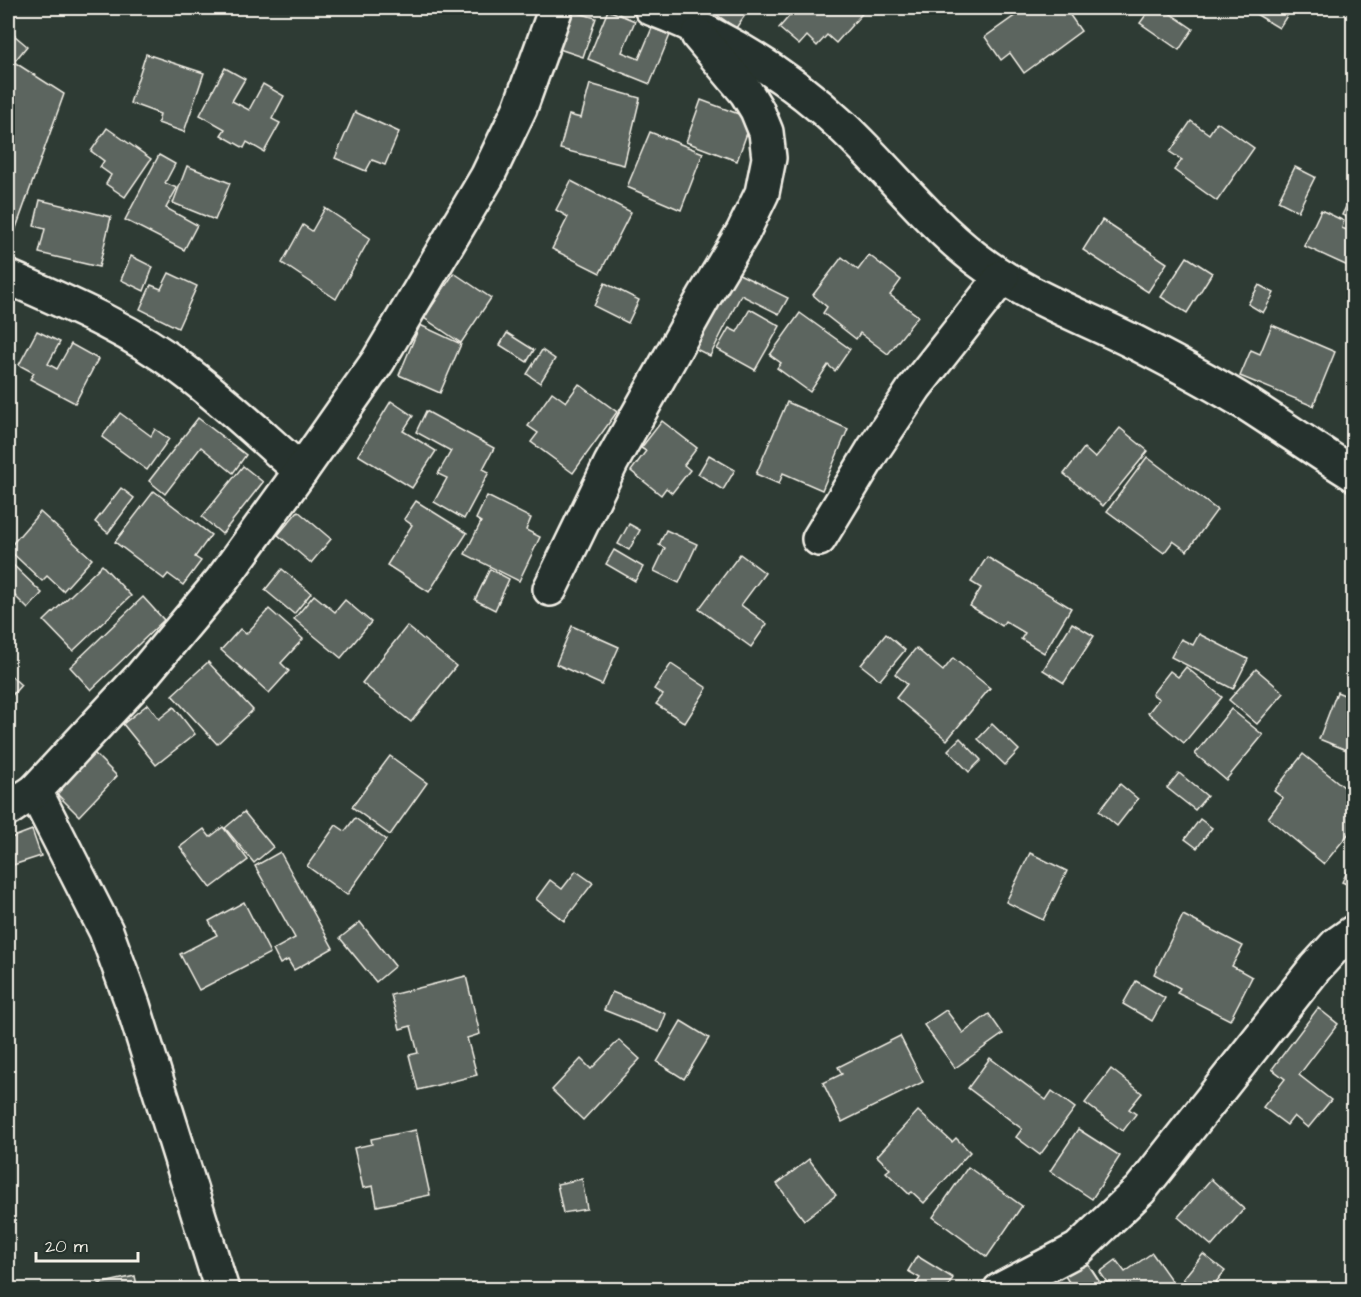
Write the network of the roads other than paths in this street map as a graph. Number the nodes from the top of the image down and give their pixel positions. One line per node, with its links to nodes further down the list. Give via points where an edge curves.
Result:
1 (556, 8): 6 (street, via 520,108 487,177 378,362)
2 (651, 8): 3 (street)
3 (684, 20): 5 (street, via 740,49 807,95 940,228); 9 (street, via 758,110 769,158 762,193 611,463)
4 (8, 277): 6 (street, via 138,339 182,369)
5 (1002, 277): 7 (street, via 1140,345 1246,404); 8 (street, via 915,387)
6 (301, 471): 10 (street, via 222,580 140,678)
7 (1353, 474)
8 (819, 538)
9 (550, 589)
10 (34, 791): 11 (street); 13 (street, via 106,931)
11 (8, 810)
12 (1353, 932): 14 (street, via 1315,968 1140,1190 1078,1249)
13 (222, 1290)
14 (1000, 1290)

